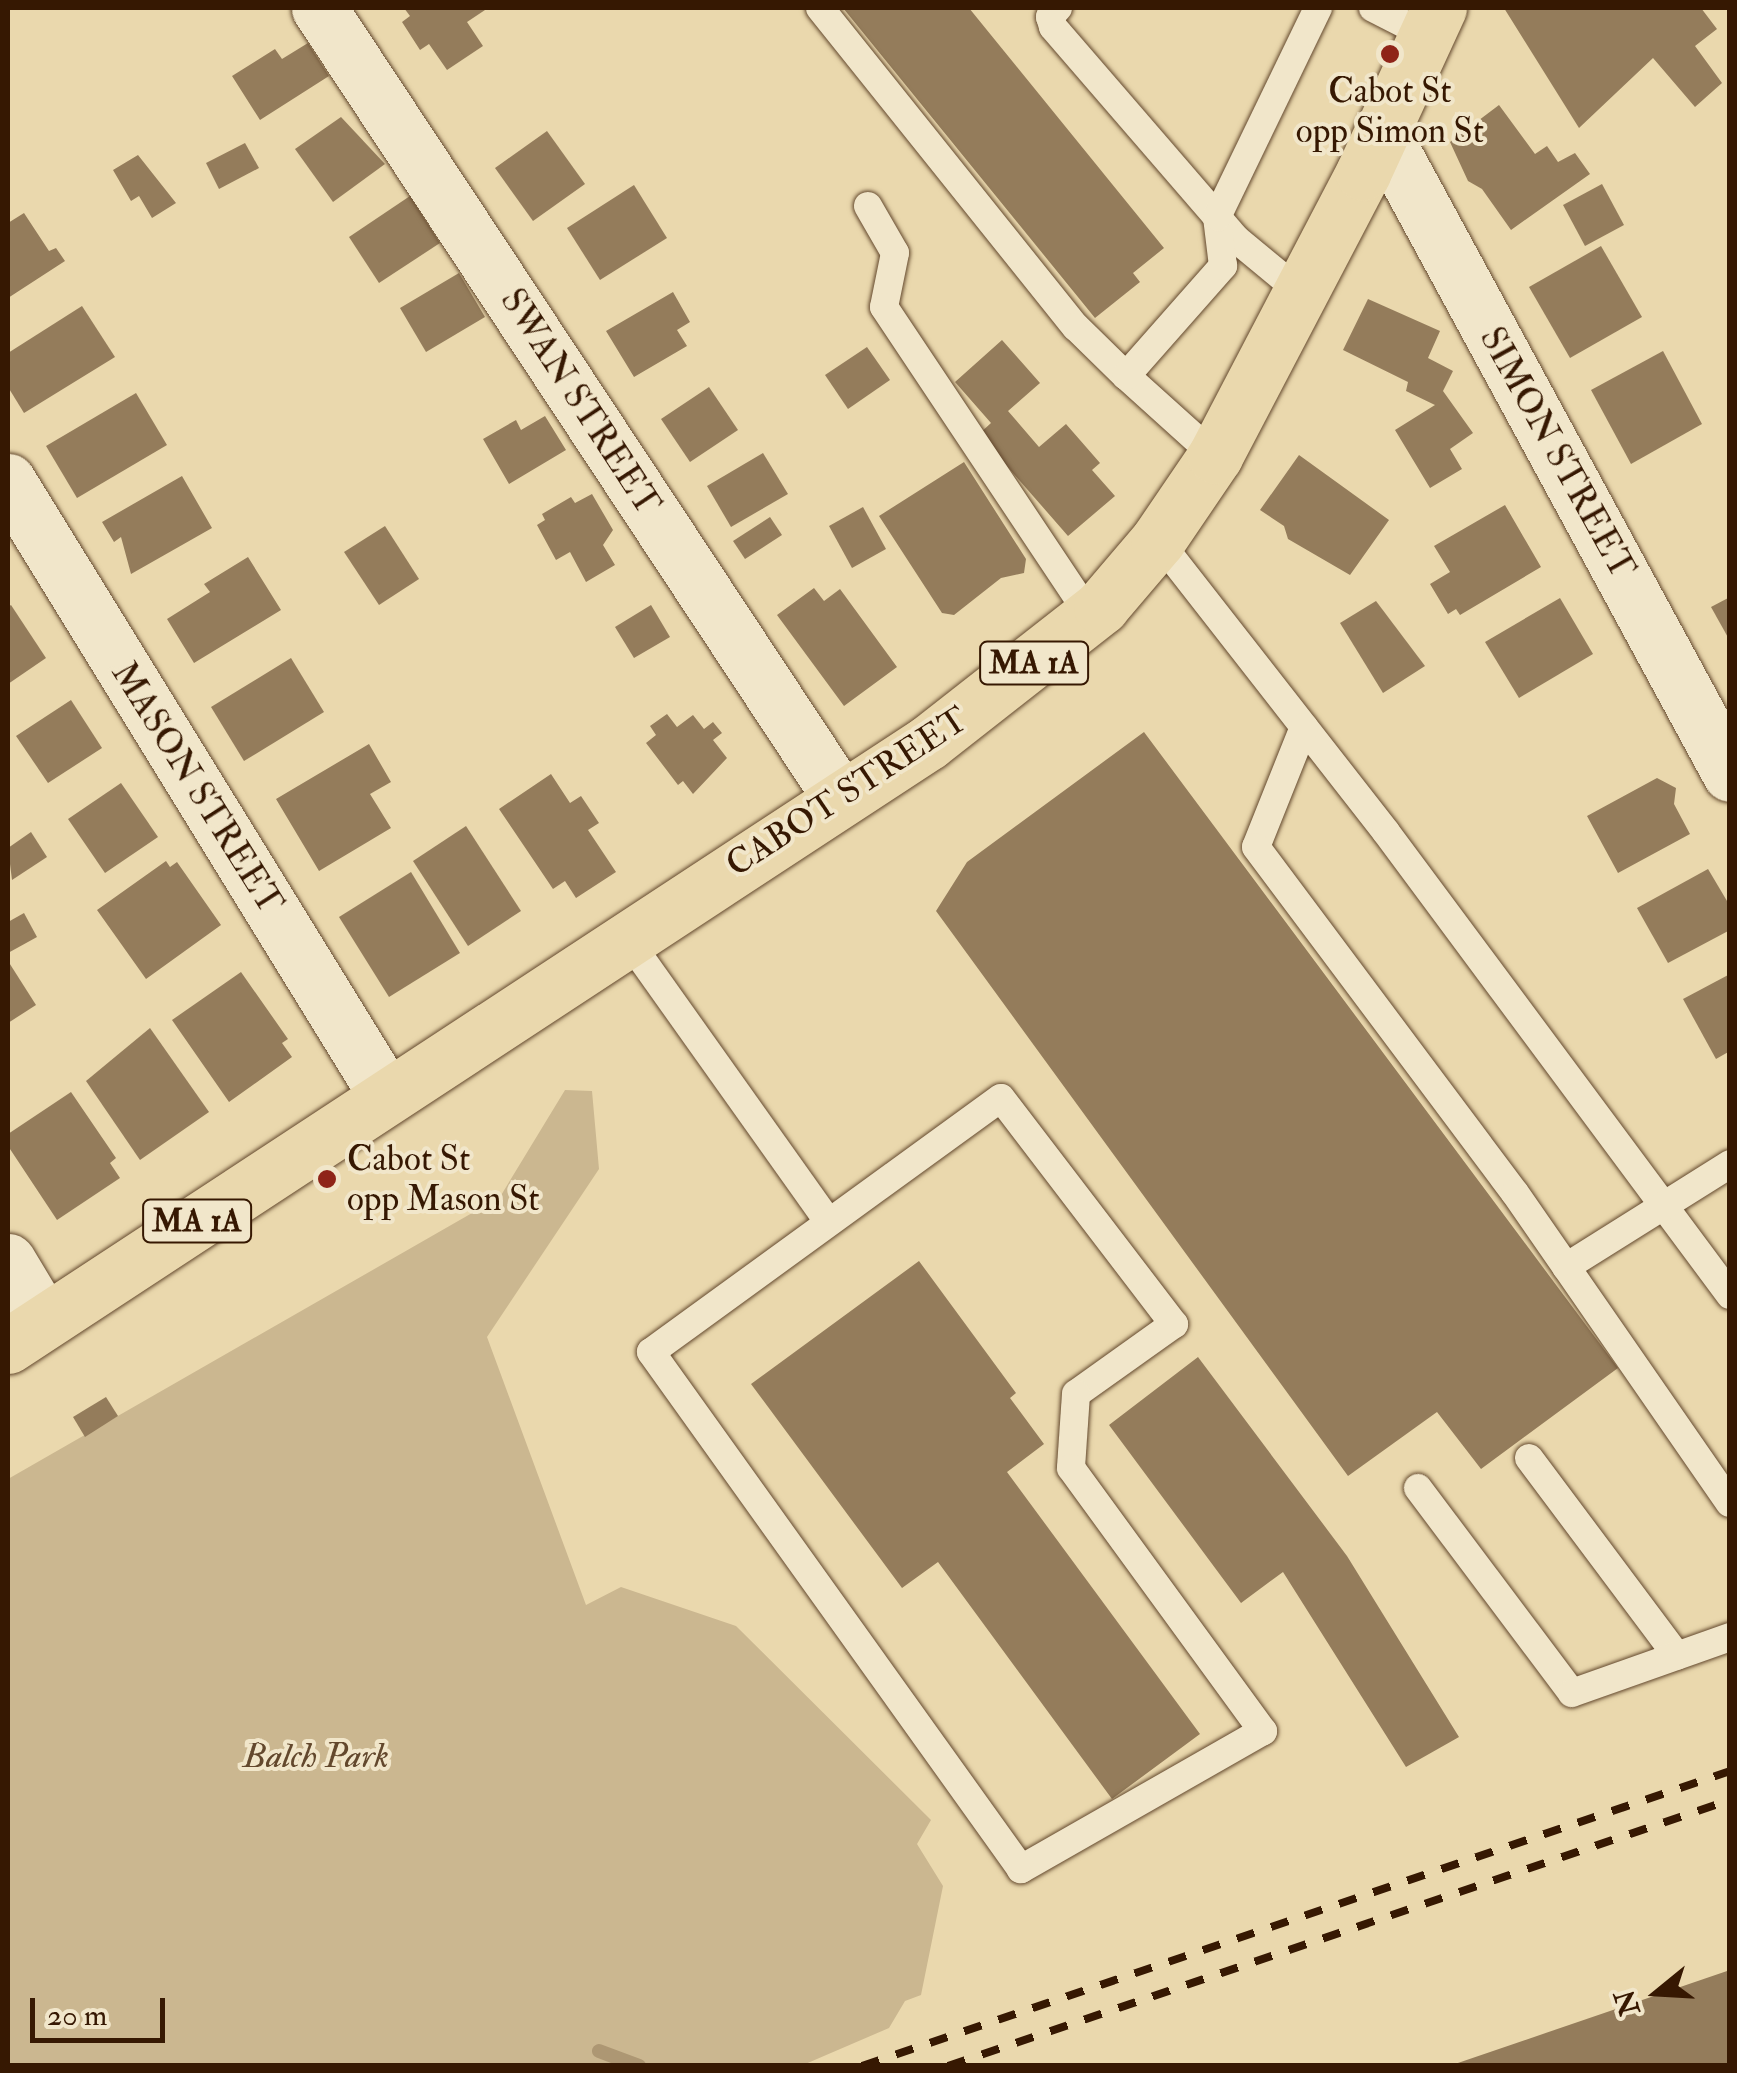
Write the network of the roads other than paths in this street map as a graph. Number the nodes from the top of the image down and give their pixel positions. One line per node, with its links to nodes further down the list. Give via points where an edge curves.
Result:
1 (319, 8): 18 (street, SWAN STREET)
2 (820, 8): 11 (lane, via 1076,327)
3 (1058, 8): 9 (lane, via 1050,18 1053,28)
4 (1318, 8): 9 (lane)
5 (1373, 8): 6 (lane)
6 (1432, 21): 7 (highway, CABOT STREET / MA 1A)
7 (1382, 132): 10 (highway, CABOT STREET / MA 1A); 17 (street, SIMON STREET)
8 (868, 206): 15 (lane, via 895,254 884,307)
9 (1217, 216): 10 (lane); 11 (lane, via 1223,266)
10 (1300, 292): 12 (highway, CABOT STREET / MA 1A)
11 (1126, 376): 12 (lane)
12 (1215, 456): 14 (highway, CABOT STREET / MA 1A)
13 (8, 481): 20 (street, MASON STREET)
14 (1158, 540): 15 (highway, CABOT STREET / MA 1A); 16 (lane)
15 (1090, 616): 18 (highway, CABOT STREET / MA 1A, via 988,700)
16 (1304, 727): 22 (lane); 25 (lane, via 1256,847)
17 (1730, 774)
18 (840, 797): 19 (highway, CABOT STREET / MA 1A)
19 (626, 937): 20 (highway, CABOT STREET / MA 1A); 23 (lane)
20 (386, 1095): 27 (highway, CABOT STREET / MA 1A)
21 (1730, 1164): 22 (lane)
22 (1662, 1203): 25 (lane); 26 (lane)
23 (827, 1220): 23 (lane, via 650,1352 1021,1869 1263,1732 1070,1468 1076,1394 1174,1324 1001,1098)
24 (8, 1262): 27 (street)
25 (1566, 1267): 30 (lane)
26 (1730, 1295)
27 (26, 1334)
28 (1530, 1458): 32 (lane)
29 (1418, 1488): 32 (lane, via 1572,1693)
30 (1730, 1503)
31 (1730, 1637): 32 (lane)
32 (1677, 1656)

